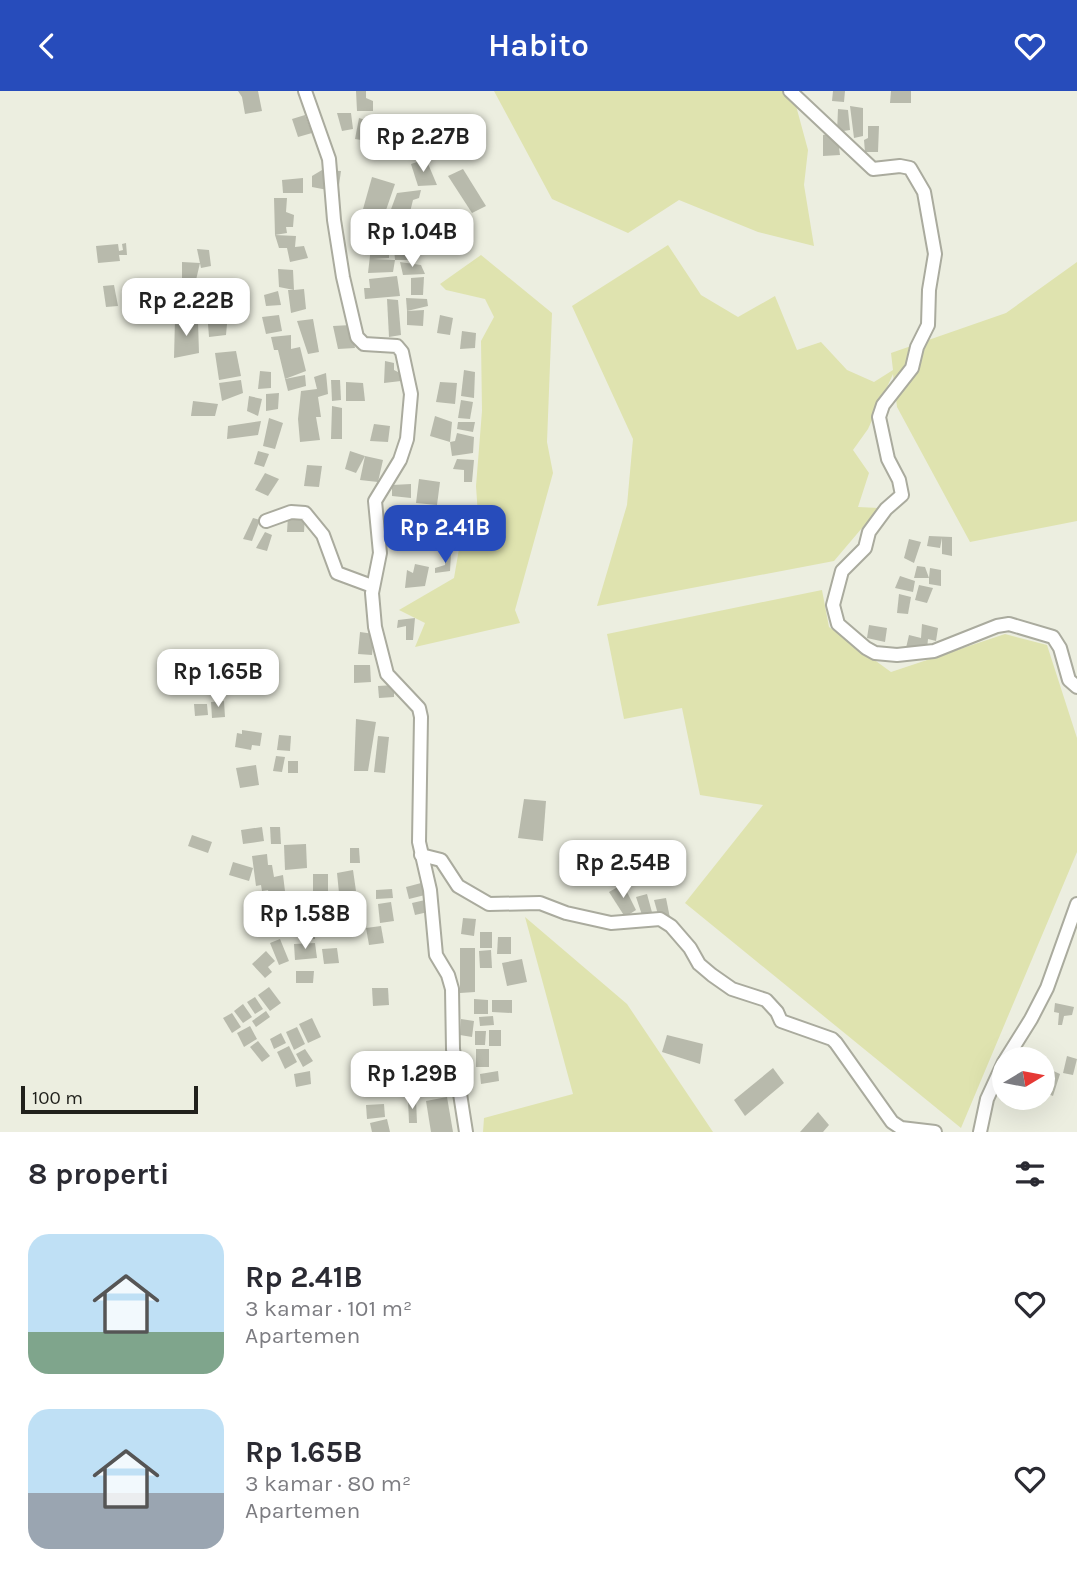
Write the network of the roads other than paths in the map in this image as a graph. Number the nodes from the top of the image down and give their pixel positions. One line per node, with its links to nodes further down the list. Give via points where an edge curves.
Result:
1 (305, 91): 4 (street, via 329,159 334,220 357,337 360,343 400,348 411,394 405,450 375,501 380,553)
2 (790, 91): 5 (street, via 873,169 910,168 922,186 934,246 928,325 912,368 883,405 879,418 902,495 886,509 869,531 865,548 842,571 833,605 835,619 866,648 884,654 934,652 1003,624 1048,634 1057,642 1069,680)
3 (266, 521): 4 (street, via 291,512 305,513 323,535 337,573)
4 (372, 586): 6 (street, via 375,627 387,674 419,708 421,717)
5 (1077, 687)
6 (421, 855): 10 (street, via 430,890 436,955 452,989 453,1049); 11 (street, via 441,860 458,886 489,904 540,903 611,923 660,919 671,926 699,964 732,989 766,999 781,1021 832,1039 892,1122 901,1128)
7 (1077, 904): 8 (street, via 1047,988)
8 (1013, 1047)
9 (992, 1088): 12 (street)
10 (466, 1132)
11 (935, 1132)
12 (981, 1132)

